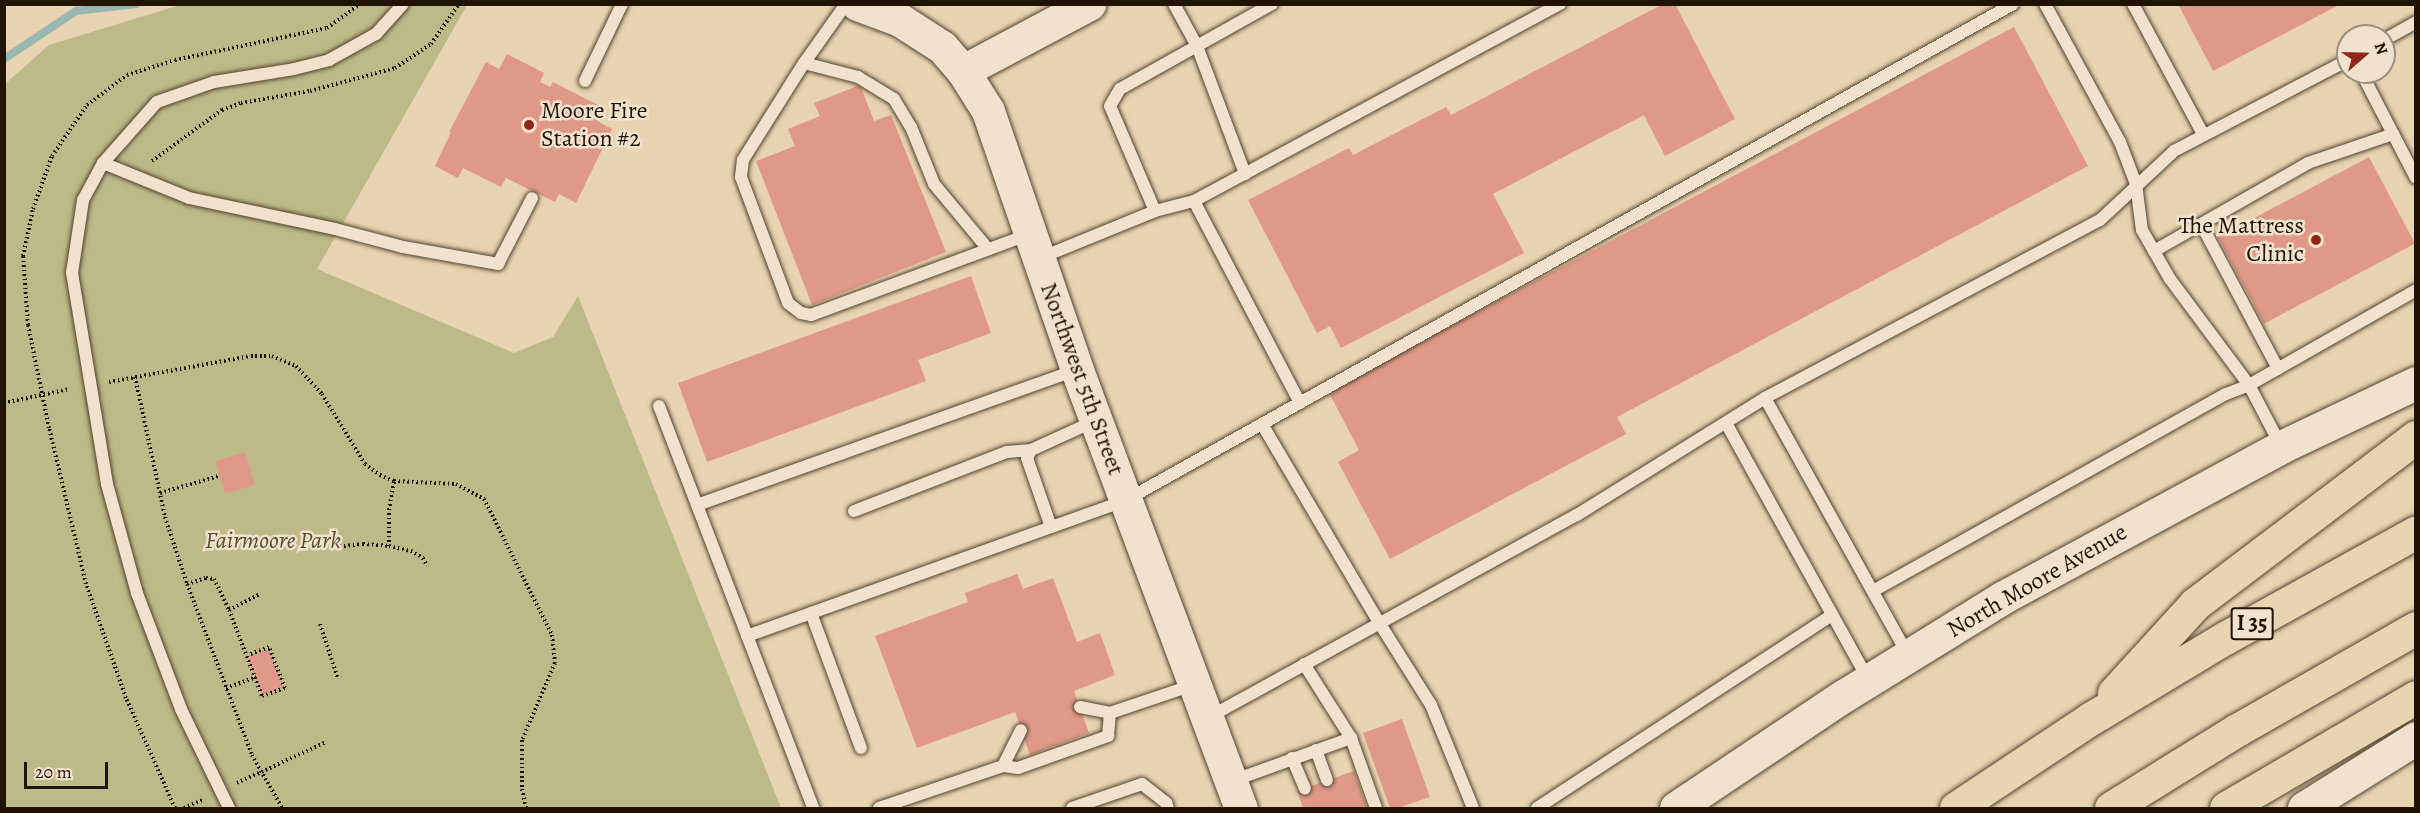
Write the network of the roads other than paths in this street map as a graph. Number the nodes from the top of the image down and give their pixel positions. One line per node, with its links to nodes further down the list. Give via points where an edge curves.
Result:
1 (403, 4): 23 (lane, via 376,34 329,60 214,82 157,102)
2 (622, 4): 19 (lane)
3 (846, 4): 16 (lane)
4 (857, 4): 12 (street, Northwest 5th Street)
5 (1089, 4): 18 (street)
6 (1174, 4): 15 (lane)
7 (1272, 4): 15 (lane)
8 (2013, 4): 40 (lane)
9 (2044, 4): 26 (lane, via 2120,142)
10 (2133, 4): 21 (lane)
11 (1557, 5): 24 (lane)
12 (902, 12): 18 (street, Northwest 5th Street)
13 (2415, 22): 14 (lane)
14 (2396, 33)
15 (1197, 46): 24 (lane); 29 (lane, via 1120,89 1110,106)
16 (804, 63): 32 (lane, via 858,78 894,99 911,126 934,184); 32 (lane, via 743,160 741,177 788,303 811,315)
17 (2336, 66): 21 (lane)
18 (963, 71): 31 (street, Northwest 5th Street, via 988,111)
19 (585, 81)
20 (2367, 84): 22 (lane)
21 (2204, 134): 26 (lane, via 2174,151)
22 (2393, 134): 25 (lane); 30 (lane, via 2308,162)
23 (103, 163): 27 (lane, via 189,198 403,247 498,264); 78 (lane, via 83,200 72,273 107,484 138,593 181,709)
24 (1245, 174): 28 (lane)
25 (2415, 178)
26 (2136, 184): 33 (lane, via 2142,230); 39 (lane, via 2100,220)
27 (532, 198)
28 (1194, 201): 29 (lane); 40 (lane)
29 (1155, 211): 31 (lane)
30 (2201, 224): 33 (lane); 35 (lane)
31 (1035, 246): 32 (lane); 36 (street, Northwest 5th Street)
32 (988, 249)
33 (2154, 251): 38 (lane, via 2170,279)
34 (2415, 290): 35 (lane)
35 (2278, 369): 38 (lane)
36 (1077, 370): 42 (street, Northwest 5th Street); 49 (lane)
37 (2415, 383): 46 (street, North Moore Avenue)
38 (2249, 385): 46 (lane); 53 (lane, via 2216,399)
39 (1765, 398): 43 (lane); 53 (lane)
40 (1300, 403): 44 (lane)
41 (659, 406): 49 (lane)
42 (1096, 421): 47 (lane); 48 (street, Northwest 5th Street)
43 (1726, 423): 55 (lane); 56 (lane, via 1577,516)
44 (1262, 424): 48 (lane); 56 (lane)
45 (2415, 436): 67 (highway, via 2195,604)
46 (2281, 447): 59 (street, North Moore Avenue, via 2002,598)
47 (1031, 450): 50 (lane, via 1006,452); 51 (lane, via 1027,458)
48 (1126, 500): 51 (lane); 62 (street, Northwest 5th Street)
49 (697, 505): 58 (lane)
50 (854, 512)
51 (1051, 527): 54 (lane)
52 (2415, 532): 67 (highway, I 35)
53 (1873, 591): 59 (lane)
54 (811, 613): 58 (lane); 71 (lane)
55 (1832, 615): 61 (lane); 85 (lane)
56 (1380, 624): 60 (lane); 84 (lane, via 1431,705)
57 (2415, 628): 88 (highway)
58 (747, 636): 79 (lane)
59 (1909, 656): 61 (street, North Moore Avenue)
60 (1304, 664): 66 (lane); 69 (lane)
61 (1869, 681): 86 (street, North Moore Avenue)
62 (1194, 684): 65 (lane); 66 (street, Northwest 5th Street)
63 (2415, 696): 89 (highway)
64 (1080, 707): 65 (lane)
65 (1110, 714): 74 (lane, via 1108,736 1018,768)
66 (1207, 718): 77 (street, Northwest 5th Street)
67 (2090, 719): 87 (highway, I 35)
68 (1021, 730): 74 (lane)
69 (1351, 738): 72 (lane); 83 (lane)
70 (2415, 738): 90 (street)
71 (861, 748)
72 (1316, 750): 73 (lane); 75 (lane)
73 (1292, 758): 76 (lane); 77 (lane)
74 (1003, 766): 80 (lane)
75 (1328, 780)
76 (1305, 788)
77 (1236, 795)
78 (229, 808)
79 (813, 808)
80 (879, 808)
81 (1072, 808): 82 (lane, via 1142,784)
82 (1168, 808)
83 (1376, 808)
84 (1473, 808)
85 (1537, 808)
86 (1676, 808)
87 (1956, 808)
88 (2111, 808)
89 (2226, 808)
90 (2304, 808)

